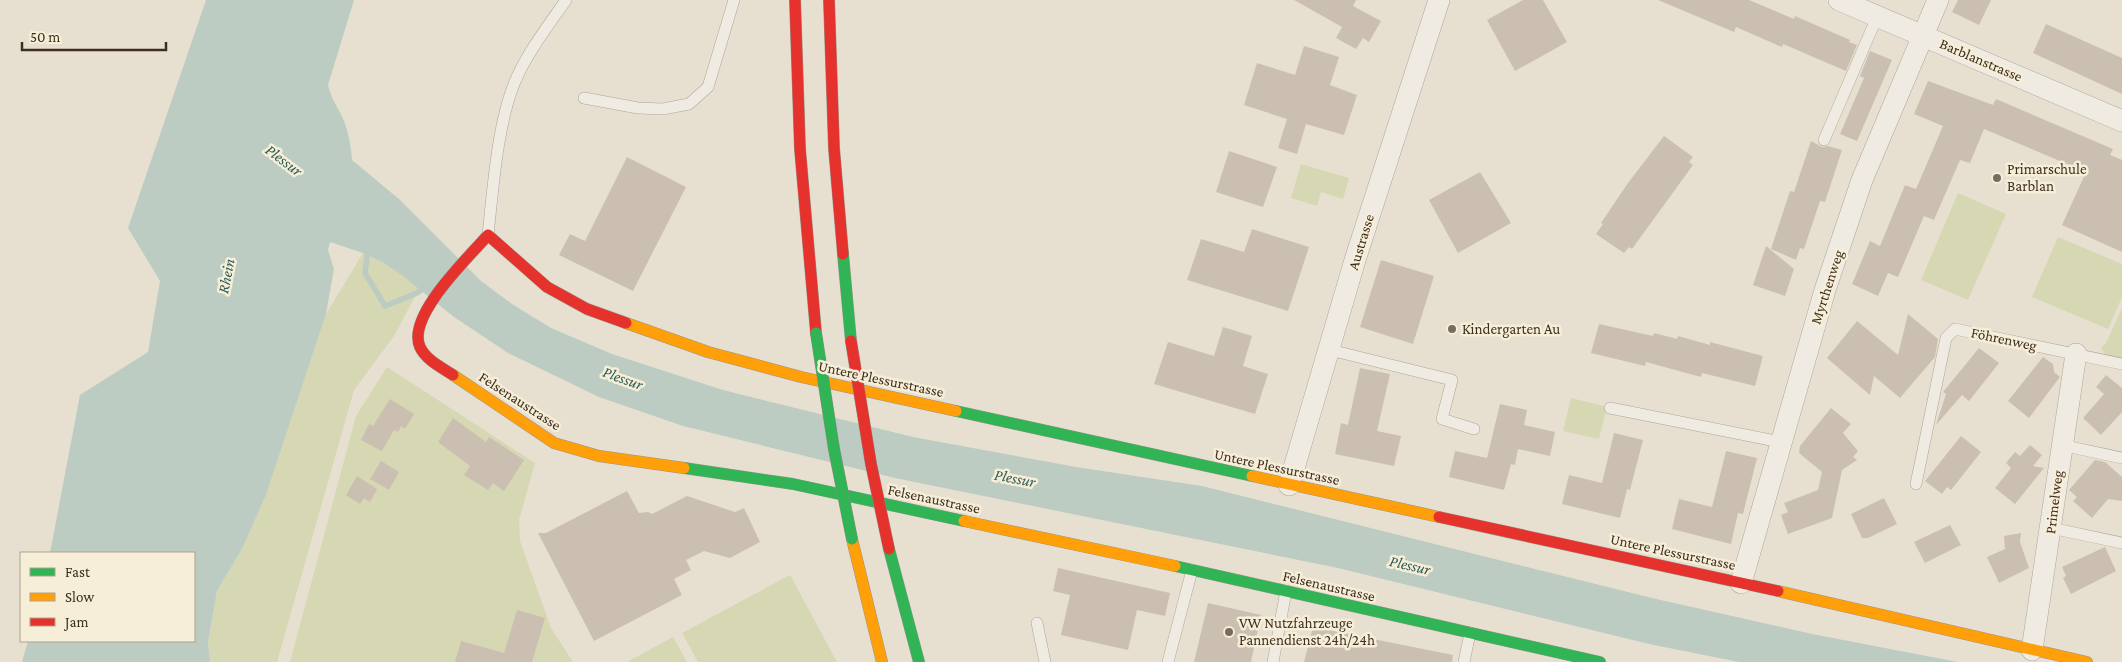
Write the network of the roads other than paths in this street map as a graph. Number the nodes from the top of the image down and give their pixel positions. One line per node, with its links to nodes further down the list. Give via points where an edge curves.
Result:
1 (566, 0): 13 (lane, via 514,84 499,144)
2 (734, 0): 10 (lane, via 708,87 689,104 664,109 638,108)
3 (795, 0): 32 (main road, bridge, via 800,149 816,333 852,539)
4 (829, 0): 33 (main road, bridge, via 834,148 852,341 871,464 889,549)
5 (1439, 0): 14 (street, Austrasse, via 1355,260)
6 (1839, 0): 8 (street, Barblanstrasse)
7 (1938, 0): 9 (street, Myrthenweg)
8 (1877, 17): 9 (street, Barblanstrasse); 12 (lane)
9 (1922, 36): 11 (street, Barblanstrasse); 19 (street, Myrthenweg, via 1862,180)
10 (584, 98)
11 (2122, 122)
12 (1824, 140)
13 (488, 235): 23 (main road, Untere Plessurstrasse, via 547,287 587,309 708,352 801,378); 26 (main road, Felsenaustrasse, via 422,319 419,346 425,356 554,443 598,456 793,484)
14 (1330, 350): 18 (lane, via 1452,380 1442,419); 23 (street, Austrasse)
15 (2076, 354): 16 (lane, Föhrenweg); 20 (street, Primelweg); 22 (lane, Föhrenweg, via 1955,329 1946,338)
16 (2122, 364)
17 (1610, 408): 19 (lane)
18 (1474, 429)
19 (1780, 442): 27 (street, Myrthenweg)
20 (2061, 445): 21 (lane); 24 (street, Primelweg)
21 (2122, 458)
22 (1916, 484)
23 (1289, 485): 27 (main road, Untere Plessurstrasse)
24 (2051, 528): 25 (lane); 31 (street, Primelweg)
25 (2122, 543)
26 (1192, 570): 28 (main road, Felsenaustrasse); 35 (lane)
27 (1741, 583): 31 (main road, Untere Plessurstrasse)
28 (1286, 591): 30 (main road, Felsenaustrasse); 36 (lane)
29 (1036, 624): 34 (lane)
30 (1470, 633): 37 (lane); 38 (main road, Felsenaustrasse)
31 (2032, 650): 39 (main road, Untere Plessurstrasse)
32 (882, 662)
33 (919, 662)
34 (1045, 662)
35 (1168, 662)
36 (1273, 662)
37 (1464, 662)
38 (1600, 662)
39 (2087, 662)

